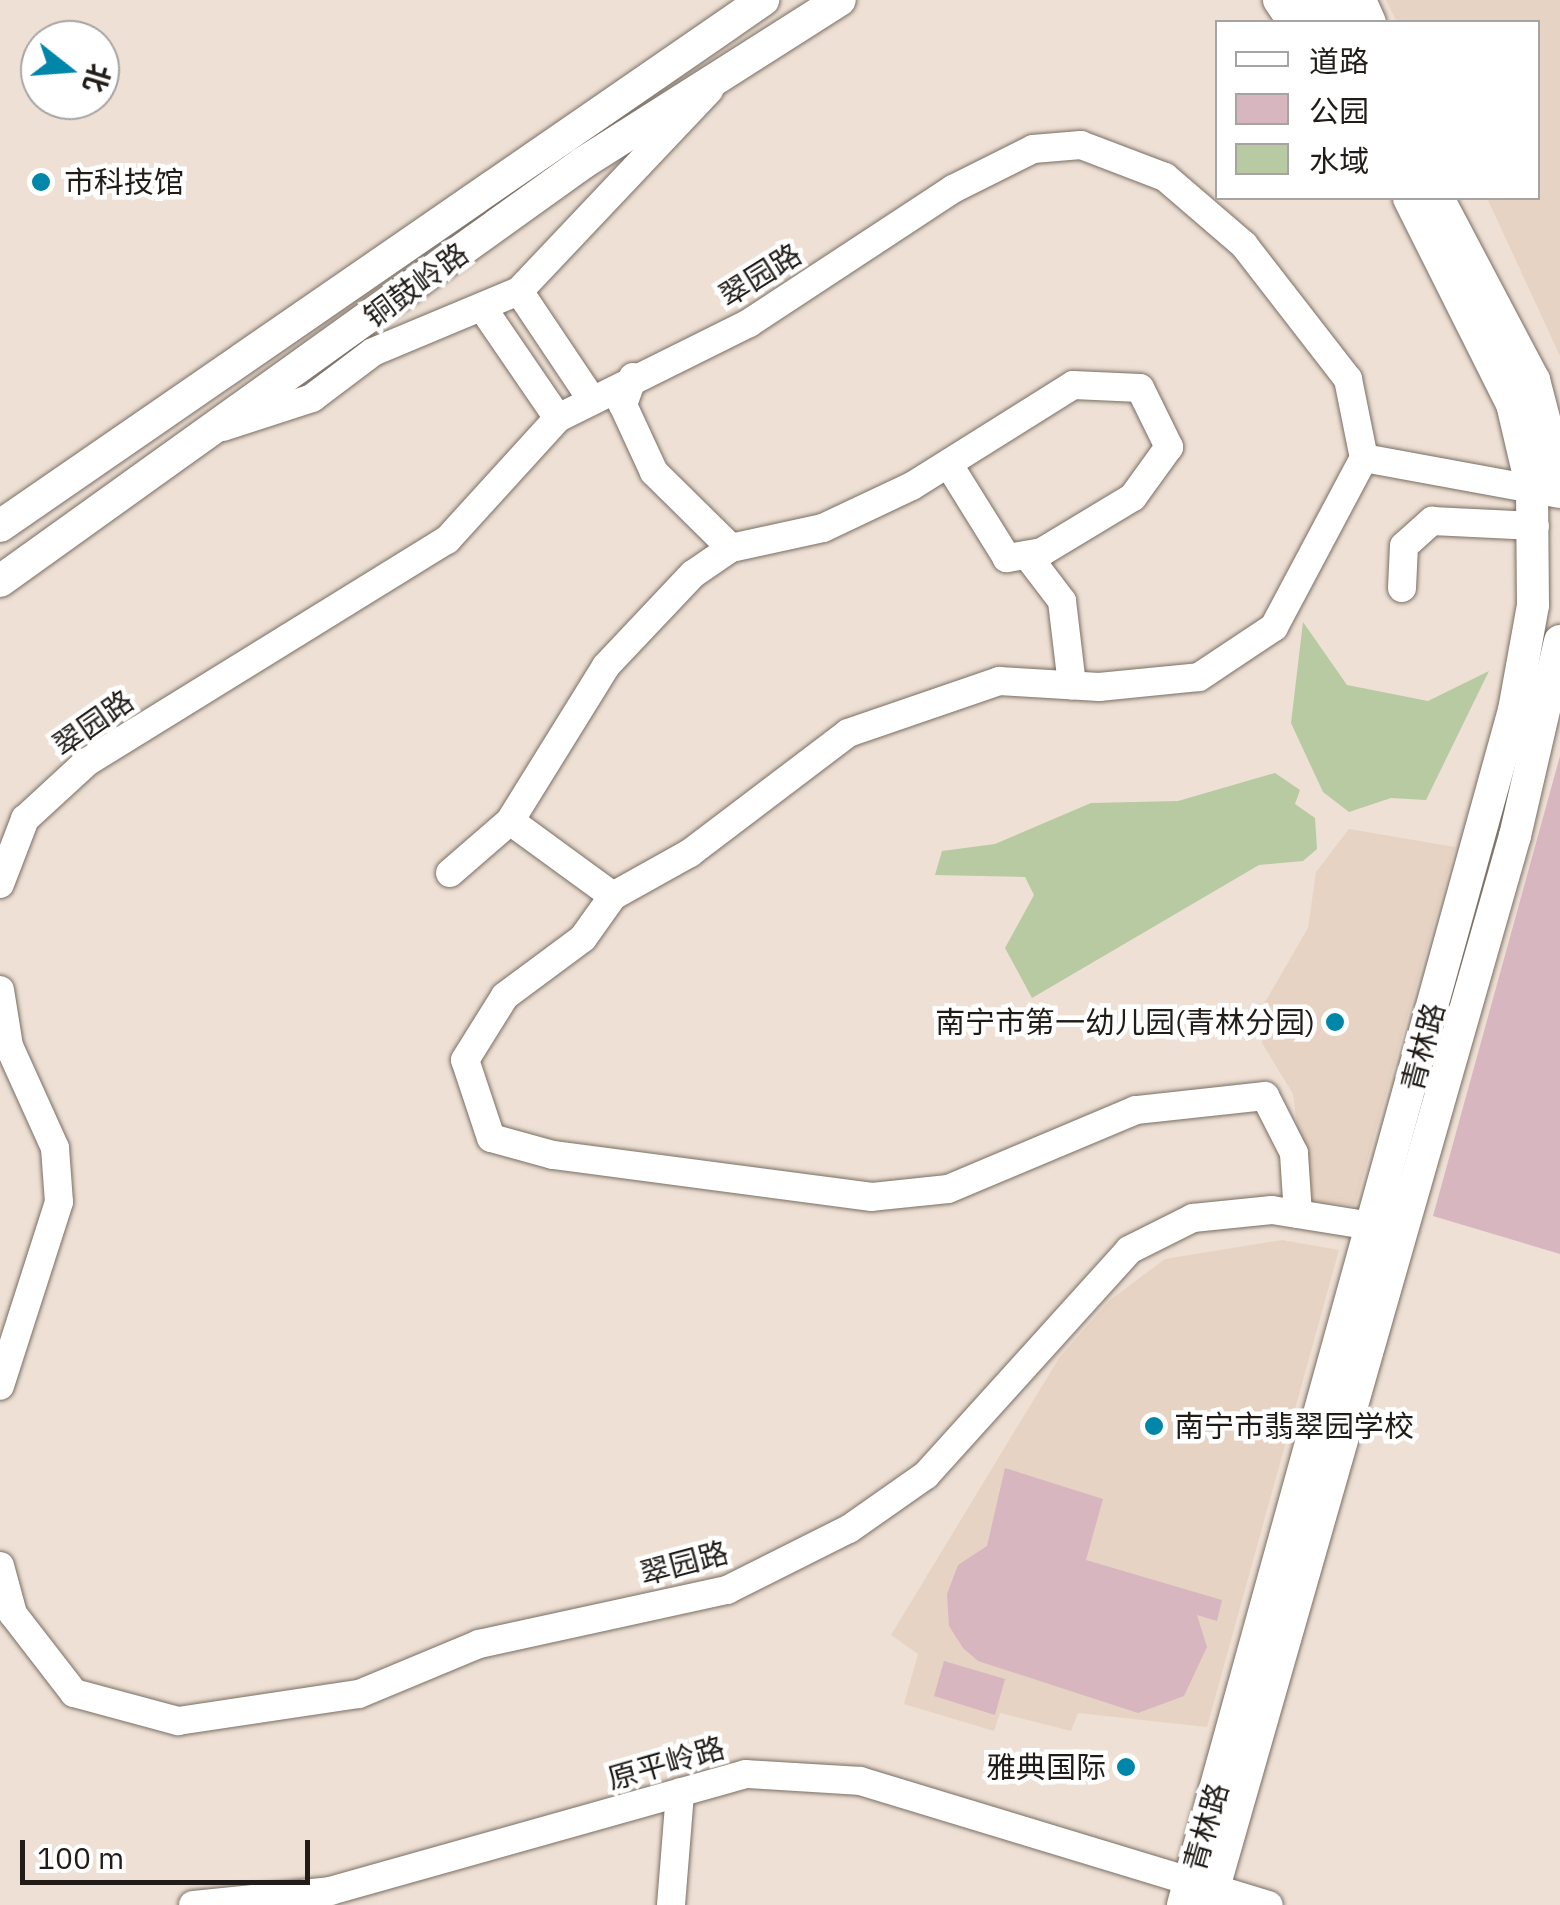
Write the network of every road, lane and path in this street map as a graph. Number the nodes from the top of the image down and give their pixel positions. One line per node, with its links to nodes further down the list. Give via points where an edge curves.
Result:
1 (764, 0): 15 (main road, 铜鼓岭路)
2 (840, 0): 3 (main road, 铜鼓岭路)
3 (721, 76): 6 (street); 11 (main road, 铜鼓岭路, via 583,164)
4 (1410, 200): 14 (main road, 青林路, via 1499,370)
5 (1439, 200): 14 (main road, 青林路, via 1534,380)
6 (519, 291): 7 (street); 9 (street)
7 (486, 312): 10 (street); 11 (street, via 373,352 312,398)
8 (633, 377): 9 (street, 翠园路); 12 (street, 翠园路, via 749,323 953,189 1033,149 1081,144 1165,178 1244,246 1348,379); 17 (street, via 623,406 654,472)
9 (590, 397): 10 (street, 翠园路)
10 (558, 418): 24 (street, 翠园路, via 447,540 87,762 25,819)
11 (217, 430): 19 (main road, 铜鼓岭路)
12 (1364, 458): 14 (street); 22 (street, via 1274,627 1199,678)
13 (949, 465): 17 (street, via 823,528); 18 (street, via 1007,558); 18 (street, via 1073,385 1140,388 1168,447 1133,497)
14 (1550, 488): 16 (main road, 青林路)
15 (0, 526)
16 (1535, 526): 20 (street, via 1432,520 1404,546); 30 (main road, 青林路, via 1514,710)
17 (731, 548): 23 (street, via 693,574 606,666)
18 (1027, 554): 22 (street, via 1062,602)
19 (0, 580)
20 (1402, 588)
21 (1560, 641): 30 (main road, 青林路)
22 (1072, 685): 27 (street, via 999,681 848,732 690,853)
23 (510, 820): 25 (street); 27 (street)
24 (7, 849): 26 (street, 翠园路)
25 (450, 874)
26 (0, 884)
27 (613, 896): 29 (street, via 583,938 505,996 466,1060 491,1138 553,1155 872,1196 948,1189 1136,1110 1266,1096 1294,1153)
28 (0, 990): 31 (street, via 9,1046 54,1148 59,1202)
29 (1298, 1214): 30 (street, 翠园路); 32 (street, 翠园路, via 1193,1218 1130,1250 926,1475 849,1529 728,1590 479,1644 359,1694 178,1721 74,1693 13,1614)
30 (1388, 1228): 34 (main road, 青林路)
31 (0, 1386)
32 (0, 1566)
33 (680, 1792): 34 (street, 原平岭路, via 746,1774 860,1781); 35 (street, 原平岭路, via 330,1891); 36 (street)
34 (1199, 1894): 37 (street, 原平岭路)
35 (192, 1905)
36 (671, 1905)
37 (1269, 1905)

